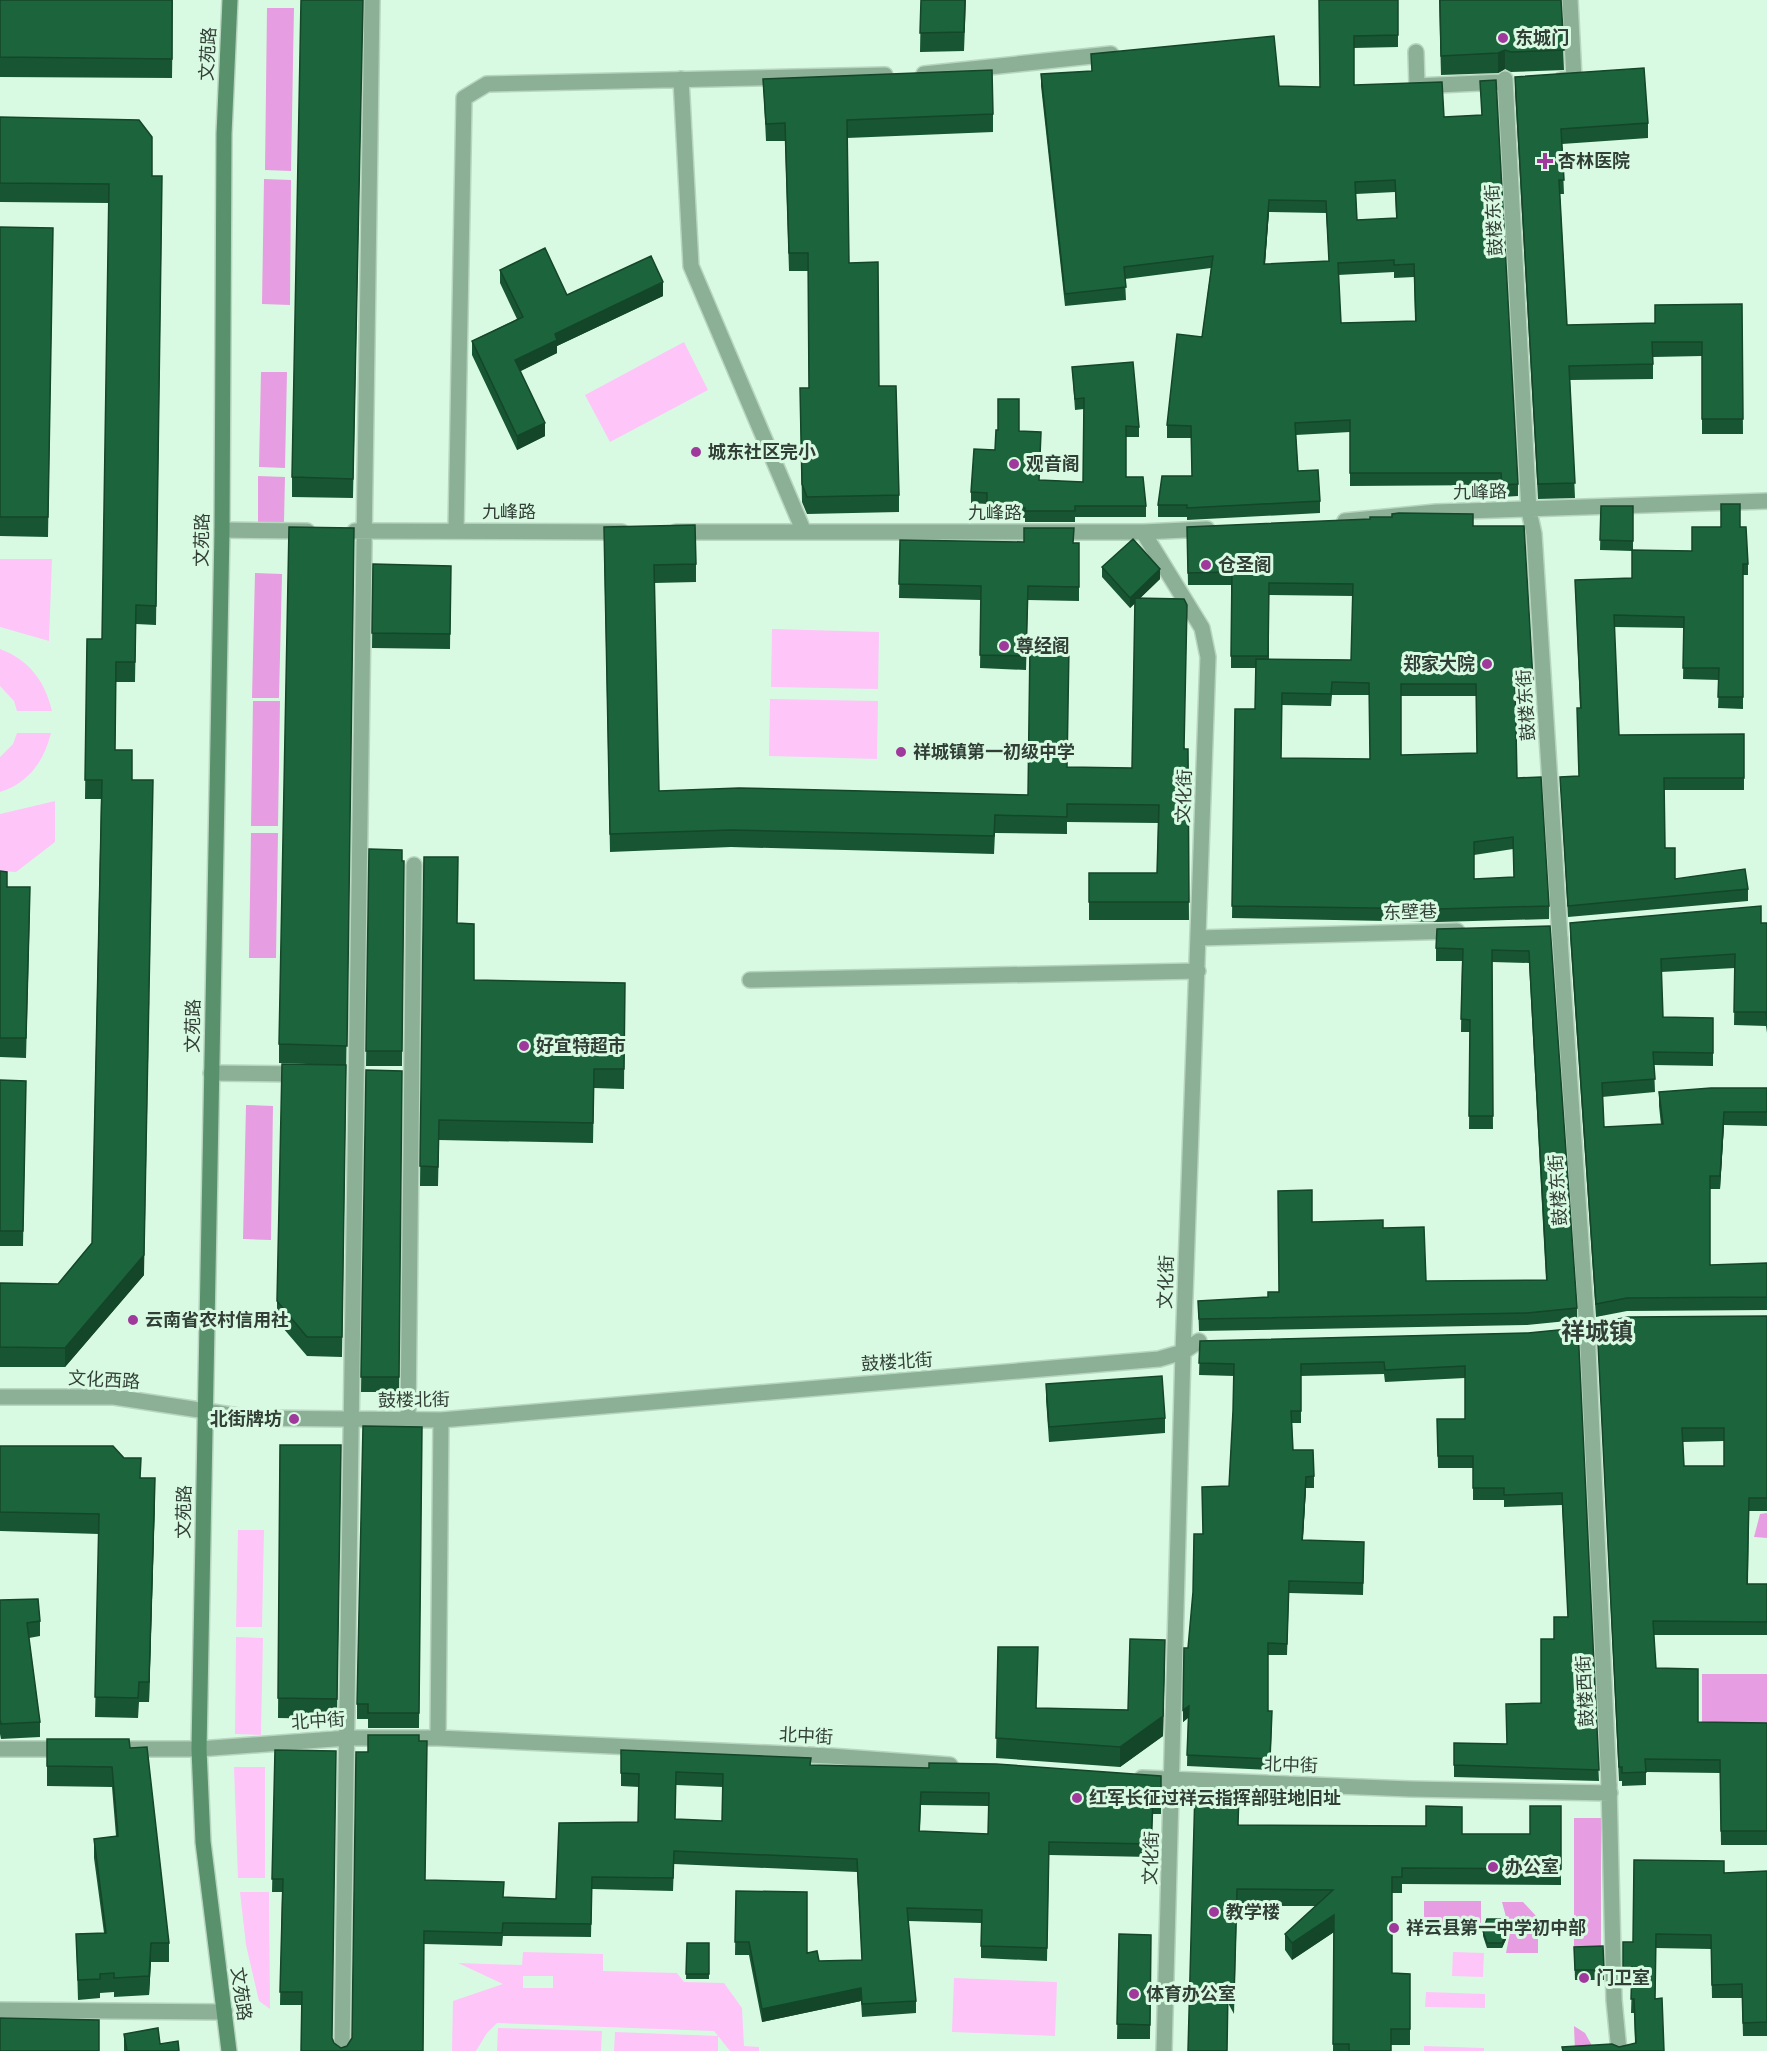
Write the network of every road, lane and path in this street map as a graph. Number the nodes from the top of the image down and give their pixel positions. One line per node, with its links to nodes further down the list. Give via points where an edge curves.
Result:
1 (230, 0): 12 (main road, 文苑路, via 224,134)
2 (372, 0): 15 (street)
3 (1570, 0): 7 (street, via 1574,79)
4 (1127, 52): 6 (street, via 908,74)
5 (1416, 52): 9 (street, 鼓楼东街, via 1417,86 1509,81)
6 (681, 79): 16 (street, via 488,84 464,98); 19 (street, via 691,266)
7 (1550, 80)
8 (1767, 501): 9 (street, 九峰路)
9 (1529, 511): 10 (street, 九峰路, via 1436,512); 28 (street, 鼓楼东街, via 1534,534)
10 (1327, 522)
11 (1223, 528): 20 (street, 九峰路)
12 (222, 530): 13 (street); 26 (main road, 文苑路)
13 (317, 531)
14 (340, 531): 15 (street, 九峰路)
15 (364, 531): 16 (street, 九峰路); 33 (street)
16 (456, 531): 17 (street, 九峰路)
17 (642, 532)
18 (665, 532): 19 (street, 九峰路)
19 (804, 532): 20 (street, 九峰路)
20 (1143, 532): 23 (street, 文化街, via 1206,638)
21 (414, 865): 34 (street, via 406,1076)
22 (1478, 930): 23 (street, 东壁巷)
23 (1199, 938): 24 (street, 文化街)
24 (1198, 971): 25 (street); 30 (street, 文化街)
25 (750, 980)
26 (211, 1073): 27 (street); 32 (main road, 文苑路)
27 (312, 1075)
28 (1587, 1329): 45 (street, 鼓楼西街)
29 (1204, 1341): 30 (street, 鼓楼北街)
30 (1183, 1352): 35 (street, 鼓楼北街, via 1159,1359 1034,1371); 44 (street, 文化街)
31 (0, 1397): 32 (street, 文化西路, via 114,1397)
32 (206, 1412): 33 (street, 鼓楼北街, via 250,1418); 41 (main road, 文苑路)
33 (352, 1419): 34 (street, 鼓楼北街); 36 (street)
34 (408, 1420): 35 (street, 鼓楼北街)
35 (441, 1420): 37 (street)
36 (347, 1738): 37 (street, 北中街); 41 (street, 北中街); 49 (street)
37 (438, 1738): 42 (street, 北中街)
38 (0, 1749): 39 (street)
39 (80, 1749)
40 (116, 1749): 41 (street, 北中街)
41 (199, 1749): 47 (main road, 文苑路, via 202,1842)
42 (960, 1765)
43 (1125, 1777): 44 (street, 北中街)
44 (1173, 1780): 45 (street, 北中街); 50 (street, 文化街)
45 (1609, 1789): 51 (street, 鼓楼西街, via 1614,2000)
46 (0, 2010): 47 (street)
47 (225, 2012): 48 (main road, 文苑路)
48 (229, 2051)
49 (342, 2051)
50 (1164, 2051)
51 (1619, 2051)

